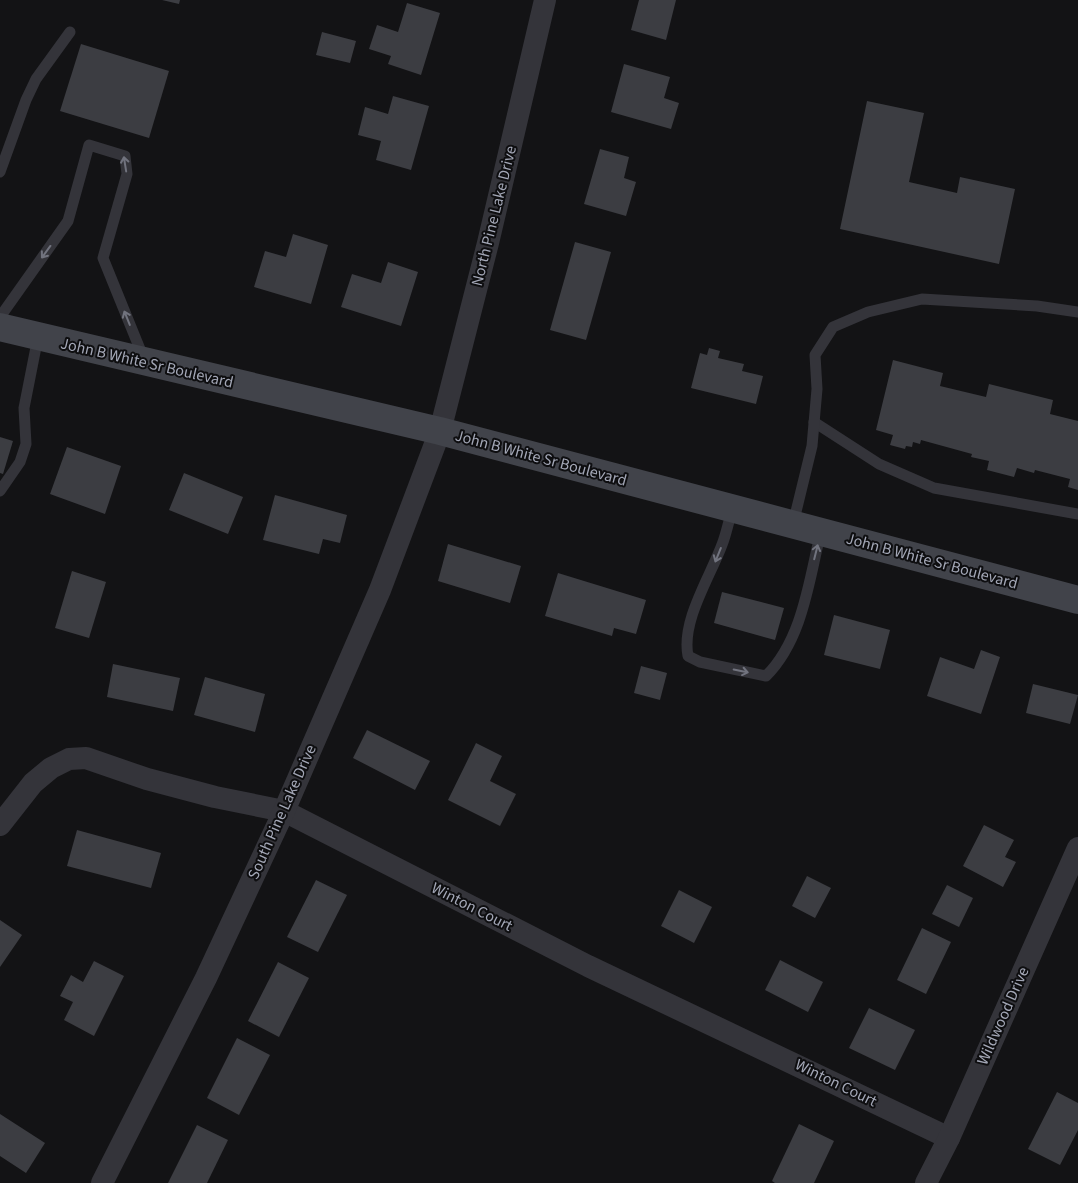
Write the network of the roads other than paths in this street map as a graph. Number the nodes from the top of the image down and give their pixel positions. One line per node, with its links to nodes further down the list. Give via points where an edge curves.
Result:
1 (545, 0): 10 (street, North Pine Lake Drive)
2 (70, 32): 3 (lane, via 36,79)
3 (0, 172)
4 (1078, 312): 9 (lane, via 1037,306 922,299 868,312 833,327 814,355 817,389)
5 (0, 317): 8 (lane, one-way to 5, via 103,258 127,174 125,156 89,145 68,221)
6 (0, 327): 7 (main road, John B White Sr Boulevard)
7 (38, 337): 8 (main road, John B White Sr Boulevard); 11 (lane, via 24,408 26,444 20,462)
8 (146, 363): 10 (main road, John B White Sr Boulevard)
9 (814, 422): 13 (lane, via 880,464 934,488); 14 (lane, via 812,446)
10 (440, 431): 12 (main road, John B White Sr Boulevard); 17 (street, South Pine Lake Drive, via 380,590)
11 (0, 491)
12 (733, 508): 14 (main road, John B White Sr Boulevard); 15 (lane, one-way to 15, via 723,542 689,626 688,656 700,662 766,676 779,663 796,630)
13 (1078, 514)
14 (793, 524): 15 (main road, John B White Sr Boulevard)
15 (821, 532): 16 (main road, John B White Sr Boulevard)
16 (1078, 600)
17 (284, 811): 18 (street, Winton Court, via 206,795 86,758 69,759 51,768 34,783); 20 (street, Winton Court, via 588,966); 21 (street, South Pine Lake Drive, via 206,978)
18 (0, 825)
19 (1078, 848): 20 (street, Wildwood Drive)
20 (949, 1138): 22 (street, Wildwood Drive)
21 (102, 1183)
22 (926, 1183)

